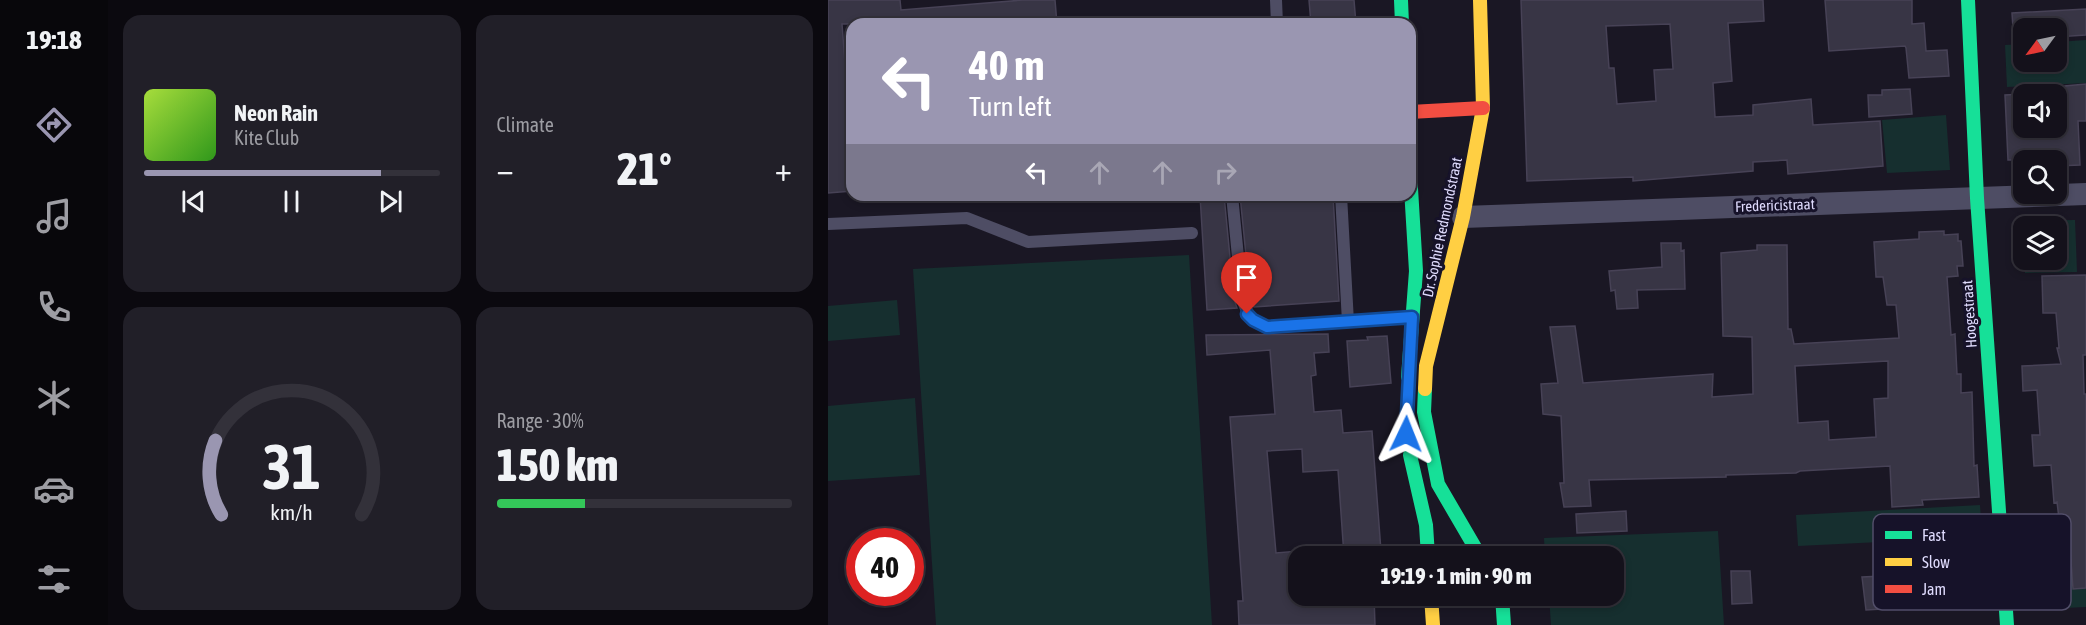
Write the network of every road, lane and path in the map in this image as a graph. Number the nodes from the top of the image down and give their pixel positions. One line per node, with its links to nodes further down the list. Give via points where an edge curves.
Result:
1 (1276, 0): 5 (lane)
2 (1401, 0): 6 (street)
3 (1480, 0): 7 (street, Dr. Sophie Redmondstraat)
4 (1968, 0): 10 (street, Hoogestraat)
5 (1277, 18)
6 (1402, 18)
7 (1484, 108): 8 (street); 14 (street, Dr. Sophie Redmondstraat)
8 (1416, 112)
9 (2086, 194): 10 (street, Fredericistraat)
10 (1977, 198): 14 (street, Fredericistraat); 22 (street, Hoogestraat)
11 (1233, 201): 18 (lane, via 1247,314 1267,327)
12 (1341, 201): 18 (lane)
13 (1412, 201): 17 (street, Dr. Sophie Redmondstraat, via 1415,261)
14 (1463, 217): 19 (street, Dr. Sophie Redmondstraat)
15 (828, 224): 16 (lane, via 967,218 1028,242)
16 (1192, 233)
17 (1412, 317): 18 (lane); 19 (street); 20 (street, Dr. Sophie Redmondstraat)
18 (1348, 322)
19 (1437, 323): 24 (street, Dr. Sophie Redmondstraat, via 1426,366 1424,412 1438,484)
20 (1407, 391)
21 (1408, 446): 23 (street)
22 (1999, 514)
23 (1427, 546)
24 (1474, 546)
25 (1432, 606): 28 (street)
26 (1503, 606): 29 (street)
27 (2006, 610): 30 (street, Hoogestraat)
28 (1433, 625)
29 (1504, 625)
30 (2007, 625)

